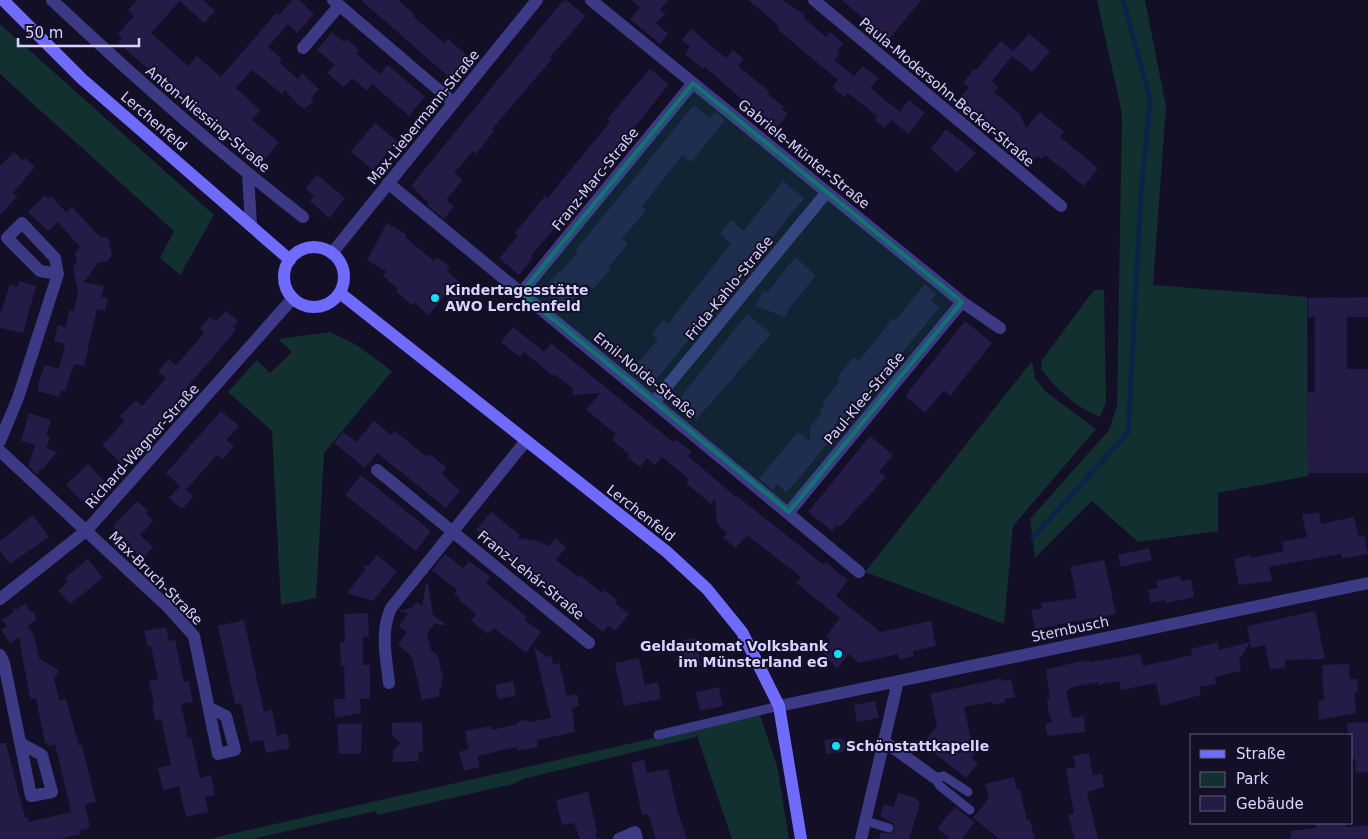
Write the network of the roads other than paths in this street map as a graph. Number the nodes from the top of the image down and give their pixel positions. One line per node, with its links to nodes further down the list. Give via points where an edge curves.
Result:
1 (3, 0): 15 (street, Lerchenfeld, via 82,79)
2 (52, 0): 10 (street, Anton-Niessing-Straße, via 159,100)
3 (537, 0): 9 (street, Max-Liebermann-Straße)
4 (590, 0): 8 (street, Gabriele-Münter-Straße)
5 (814, 0): 13 (street, Paula-Modersohn-Becker-Straße)
6 (336, 3): 7 (street); 9 (street)
7 (303, 48)
8 (693, 83): 12 (street, Gabriele-Münter-Straße); 20 (street, Franz-Marc-Straße)
9 (454, 102): 11 (street, Max-Liebermann-Straße)
10 (248, 174): 14 (street, Anton-Niessing-Straße); 15 (street)
11 (388, 183): 16 (street, Max-Liebermann-Straße); 20 (street, Emil-Nolde-Straße)
12 (827, 192): 22 (street, Gabriele-Münter-Straße); 24 (street, Frida-Kahlo-Straße)
13 (1061, 206)
14 (303, 217)
15 (251, 225): 17 (street, Lerchenfeld)
16 (332, 252): 17 (street, via 305,248); 19 (street, via 344,271)
17 (290, 260): 21 (street, via 284,280)
18 (58, 274): 25 (street, via 18,398)
19 (340, 293): 21 (street, via 324,306 307,306); 26 (street, Lerchenfeld)
20 (521, 293): 24 (street, Emil-Nolde-Straße)
21 (293, 298): 30 (street, Richard-Wagner-Straße)
22 (962, 302): 23 (street, Gabriele-Münter-Straße); 29 (street, Paul-Klee-Straße)
23 (1000, 328)
24 (654, 402): 29 (street, Emil-Nolde-Straße)
25 (0, 441)
26 (525, 442): 31 (street); 39 (street, Lerchenfeld, via 667,552 707,589 742,632)
27 (0, 451): 30 (street, Max-Bruch-Straße)
28 (377, 470): 31 (street, Franz-Lehár-Straße)
29 (789, 512): 32 (street, Emil-Nolde-Straße)
30 (87, 530): 34 (street, Richard-Wagner-Straße); 40 (street, Max-Bruch-Straße, via 194,636)
31 (453, 531): 35 (street, Franz-Lehár-Straße); 37 (street, via 391,608 384,623)
32 (859, 572)
33 (1368, 583): 38 (street, Sternbusch)
34 (0, 599)
35 (589, 643)
36 (0, 655): 43 (street)
37 (389, 682)
38 (898, 682): 39 (street, Sternbusch); 42 (street)
39 (779, 706): 41 (lane); 51 (street, Lerchenfeld)
40 (210, 708)
41 (658, 735)
42 (885, 742): 44 (street); 47 (street)
43 (22, 744)
44 (936, 778): 45 (lane, via 944,776); 46 (lane, via 940,786)
45 (968, 792)
46 (970, 810)
47 (866, 821): 48 (lane); 52 (street)
48 (889, 828)
49 (619, 839): 50 (street, via 635,832)
50 (637, 839)
51 (801, 839)
52 (861, 839)

